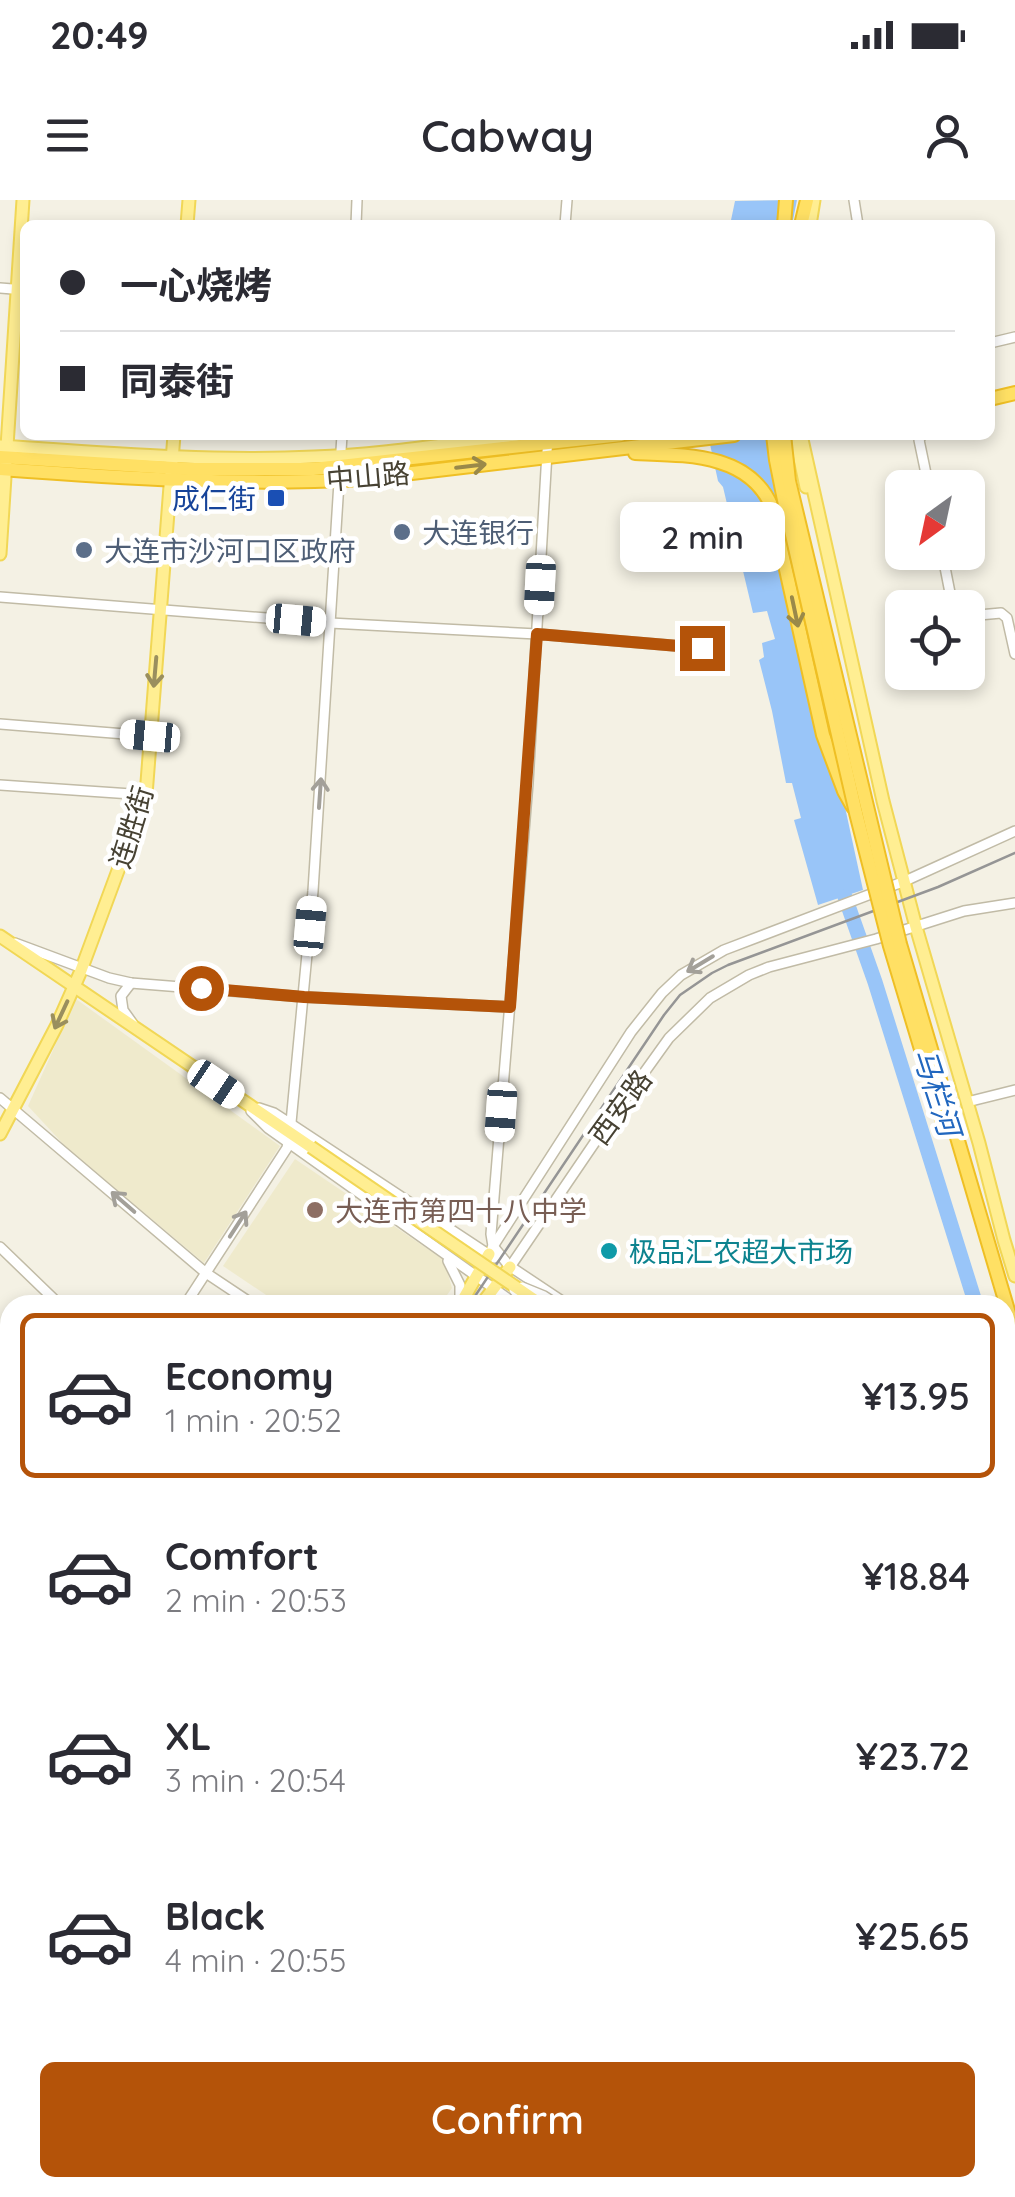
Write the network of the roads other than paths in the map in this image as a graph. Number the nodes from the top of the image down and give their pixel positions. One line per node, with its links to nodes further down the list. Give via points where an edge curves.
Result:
1 (20, 307): 13 (main road)
2 (174, 440): 15 (main road, 连胜街)
3 (342, 440): 14 (street)
4 (494, 440): 14 (main road)
5 (584, 440): 11 (highway, 中山路)
6 (689, 440): 12 (highway, 中山路)
7 (774, 440): 29 (highway, bridge)
8 (785, 440): 72 (highway, bridge, via 900,944)
9 (802, 440): 31 (main road)
10 (919, 440): 16 (street)
11 (548, 445): 12 (highway, 中山路); 14 (highway, 中山路); 22 (street)
12 (598, 451): 29 (highway, one-way to 29, bridge, via 714,460 757,481 772,507 822,735)
13 (3, 458): 15 (highway, 中山路); 15 (main road); 17 (main road)
14 (340, 467): 15 (highway, 中山路); 15 (main road); 21 (street)
15 (171, 468): 19 (main road, 连胜街)
16 (925, 470)
17 (0, 554)
18 (0, 597): 19 (street)
19 (160, 610): 21 (street); 26 (main road, 连胜街, one-way to 26)
20 (985, 614): 24 (street, via 1006,618)
21 (330, 623): 22 (street); 38 (street, one-way to 21)
22 (537, 634): 23 (street); 39 (street)
23 (702, 648)
24 (1015, 654)
25 (0, 724): 26 (street)
26 (150, 736): 28 (main road, 连胜街)
27 (0, 785): 28 (street)
28 (146, 795): 35 (main road, 连胜街)
29 (856, 813): 71 (highway, bridge)
30 (1015, 831): 31 (street)
31 (905, 882): 33 (main road); 52 (street, 西安路, one-way to 52, via 724,950 662,992)
32 (1015, 903): 33 (street)
33 (916, 927): 43 (main road); 49 (street, 西安路, via 749,975 710,998 669,1038)
34 (0, 936): 35 (street); 37 (main road)
35 (82, 968): 36 (street); 37 (main road, 连胜街)
36 (131, 983): 38 (street); 40 (street, via 121,996 122,1010)
37 (73, 986): 40 (main road); 44 (main road, 连胜街, one-way to 44)
38 (304, 997): 39 (street); 45 (street)
39 (510, 1007): 47 (street)
40 (138, 1030): 45 (main road)
41 (1015, 1090): 43 (street)
42 (0, 1098): 44 (street)
43 (967, 1102): 56 (main road)
44 (12, 1108): 46 (main road, 连胜街); 54 (street, one-way to 44)
45 (290, 1133): 48 (street); 51 (street); 54 (street, one-way to 45, via 287,1148); 57 (main road, bridge)
46 (0, 1134)
47 (492, 1224): 48 (street, via 475,1239); 52 (street)
48 (460, 1236): 52 (street)
49 (524, 1246): 53 (street, 西安路); 59 (street, via 522,1264)
50 (0, 1247): 60 (street)
51 (436, 1248): 55 (street); 63 (street, via 458,1277)
52 (491, 1250): 53 (street); 55 (main road); 58 (street)
53 (510, 1267): 58 (main road, 西安路); 59 (street)
54 (206, 1273): 61 (street); 62 (street)
55 (475, 1276): 58 (street); 64 (main road)
56 (1015, 1276)
57 (505, 1281): 67 (street, bridge); 68 (main road, bridge); 69 (street, bridge)
58 (492, 1288): 65 (main road, 西安路); 66 (street)
59 (549, 1292): 70 (street)
60 (50, 1295)
61 (191, 1295)
62 (239, 1295)
63 (459, 1295)
64 (465, 1295)
65 (487, 1295)
66 (502, 1295)
67 (518, 1295)
68 (527, 1295)
69 (541, 1295)
70 (553, 1295)
71 (995, 1295)
72 (1004, 1295)

